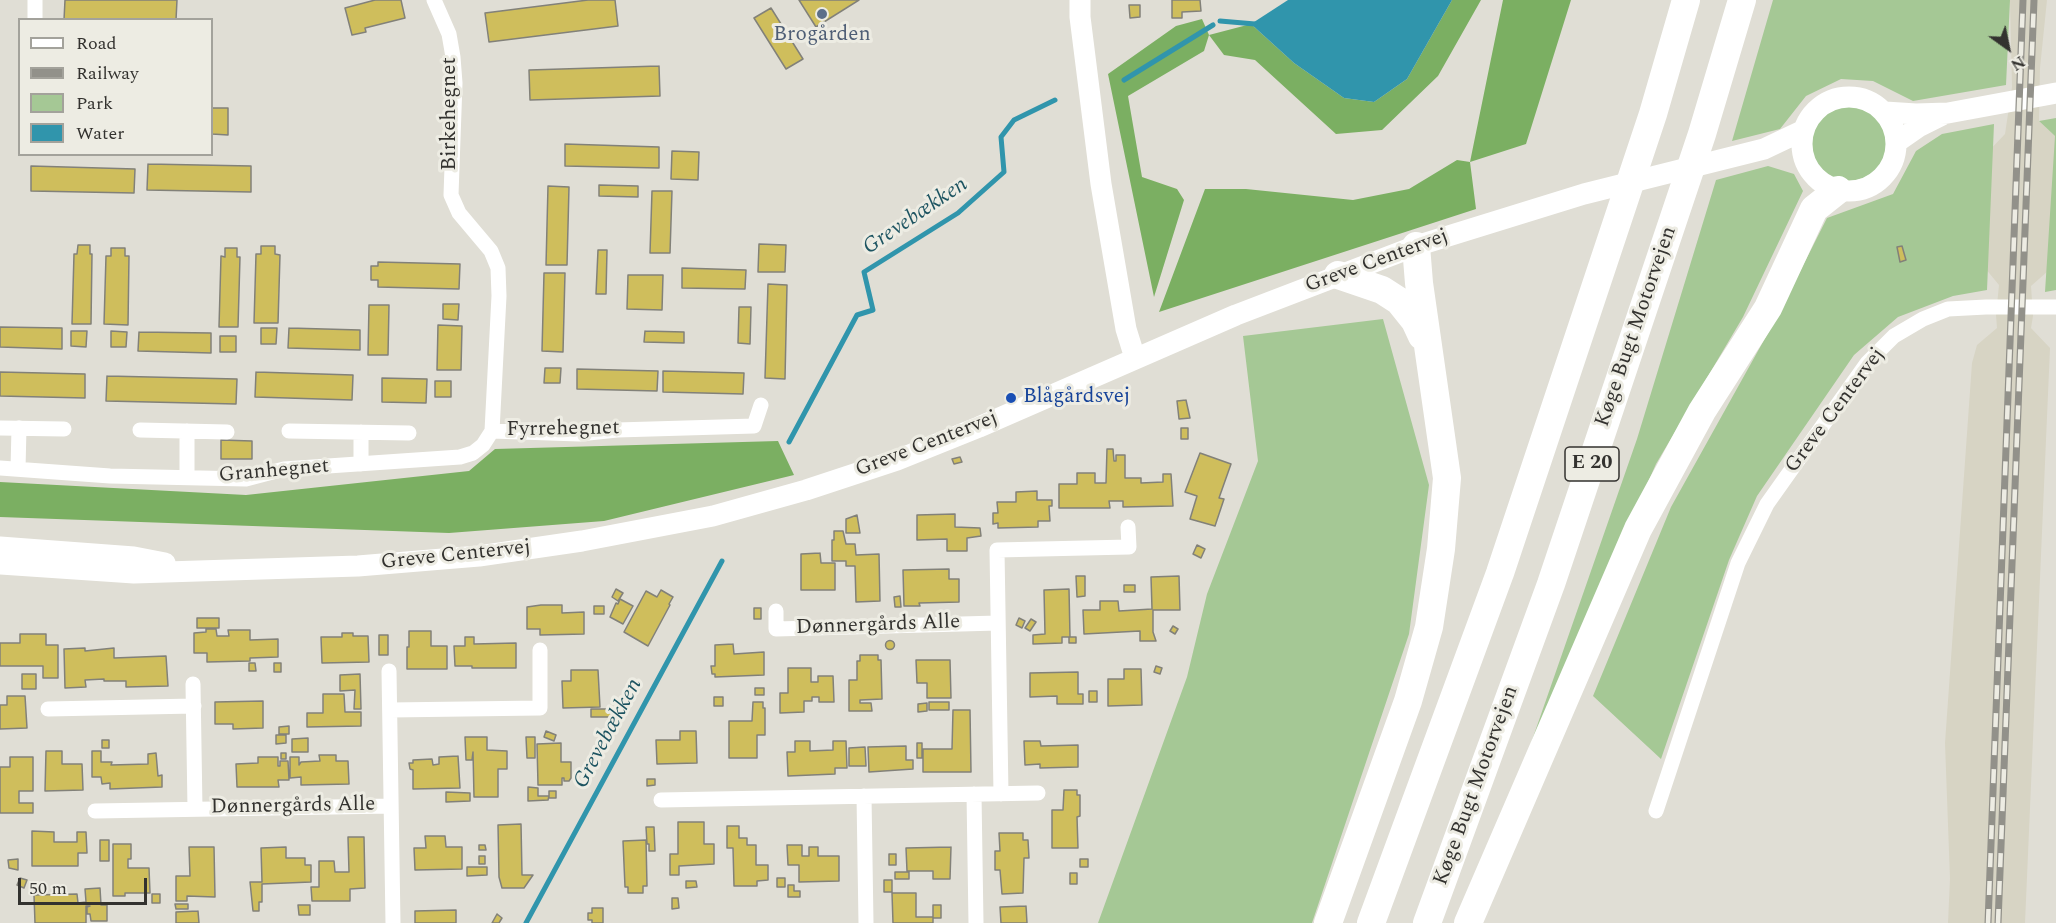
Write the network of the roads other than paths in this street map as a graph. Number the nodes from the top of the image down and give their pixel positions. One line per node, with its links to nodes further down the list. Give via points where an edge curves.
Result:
1 (35, 0): 6 (street)
2 (434, 0): 15 (street, Birkehegnet, via 449,34 453,57)
3 (1080, 0): 20 (street, via 1101,184 1126,329)
4 (1686, 0): 61 (highway, E 20, via 1653,114 1500,573)
5 (1742, 0): 62 (highway, Køge Bugt Motorvejen / E 20, via 1702,134 1551,584)
6 (35, 18)
7 (2053, 94): 9 (street)
8 (1885, 112): 9 (street); 10 (street, via 1861,97 1832,99 1810,117); 11 (street, via 1894,126)
9 (1947, 113): 11 (street)
10 (1804, 130): 12 (street, Greve Centervej); 13 (street)
11 (1897, 142): 14 (street, via 1890,170 1880,180 1867,188)
12 (1764, 149): 13 (street, Greve Centervej); 16 (street, Greve Centervej, via 1584,194)
13 (1805, 161): 14 (street, via 1818,180)
14 (1838, 190): 63 (highway, via 1814,209 1768,308 1702,411 1638,529)
15 (451, 195): 28 (street, Fyrrehegnet, via 459,213 491,251 498,267)
16 (1416, 246): 17 (street, Greve Centervej); 19 (highway)
17 (1338, 275): 19 (highway, via 1382,290 1399,301 1415,321); 20 (street, Greve Centervej)
18 (2050, 308): 56 (street, Greve Centervej, via 1948,309 1894,336 1867,363 1767,504 1738,563)
19 (1429, 352): 60 (highway, via 1447,478 1429,627 1408,702)
20 (1135, 358): 39 (street, Greve Centervej, via 897,460 713,516 582,542 479,556 358,566)
21 (761, 405): 28 (street, Fyrrehegnet, via 754,426 579,434)
22 (0, 428): 23 (street)
23 (19, 428): 24 (street); 34 (street)
24 (64, 429)
25 (140, 430): 26 (street, Granhegnet)
26 (187, 431): 29 (street, Granhegnet); 35 (street, Granhegnet)
27 (289, 431): 30 (street, Granhegnet)
28 (492, 431): 32 (street, Granhegnet, via 483,446 460,458)
29 (226, 432)
30 (362, 432): 31 (street, Granhegnet); 32 (street)
31 (409, 433)
32 (361, 464): 35 (street, Granhegnet, via 284,469 246,479)
33 (0, 468): 34 (street, Granhegnet)
34 (18, 469): 35 (street, Granhegnet)
35 (187, 477)
36 (1128, 527): 41 (street, via 1129,547 997,550)
37 (0, 547): 39 (street, Greve Centervej, via 134,557)
38 (5, 566): 39 (street, Greve Centervej, via 134,573)
39 (198, 570)
40 (776, 611): 41 (street, Dønnergårds Alle, via 776,628)
41 (998, 622): 50 (street)
42 (540, 650): 47 (street, via 540,708)
43 (389, 671): 47 (street, Dønnergårds Alle)
44 (193, 684): 45 (street, Dønnergårds Alle)
45 (194, 706): 46 (street); 54 (street, Dønnergårds Alle)
46 (48, 709)
47 (390, 710): 53 (street, Dønnergårds Alle)
48 (1038, 793): 50 (street)
49 (974, 794): 50 (street); 51 (street); 59 (street)
50 (1000, 794)
51 (864, 796): 52 (street); 58 (street)
52 (661, 800)
53 (391, 806): 54 (street, Dønnergårds Alle); 57 (street, Dønnergårds Alle)
54 (195, 809): 55 (street, Dønnergårds Alle)
55 (95, 811)
56 (1656, 811)
57 (393, 923)
58 (867, 923)
59 (976, 923)
60 (1328, 923)
61 (1371, 923)
62 (1427, 923)
63 (1468, 923)

